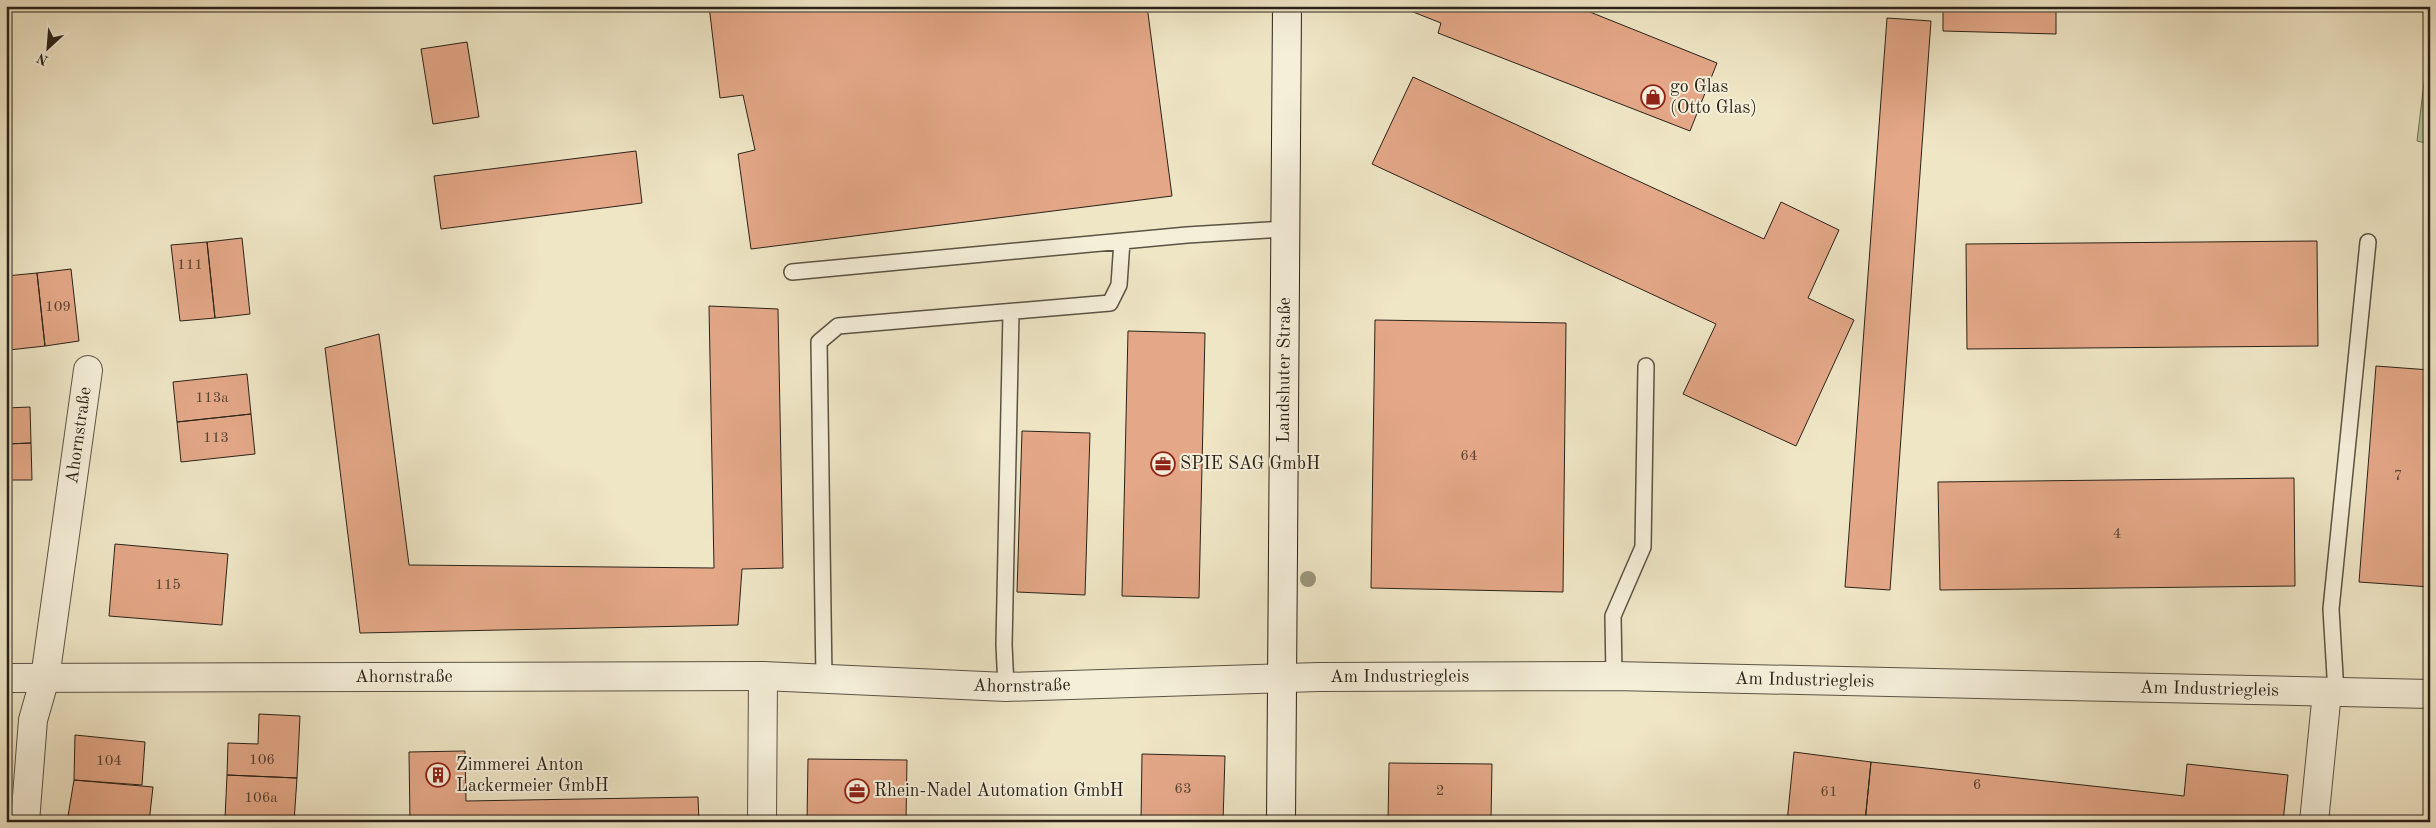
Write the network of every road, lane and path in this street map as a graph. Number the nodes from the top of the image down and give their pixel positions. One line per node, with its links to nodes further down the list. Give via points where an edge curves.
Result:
1 (1287, 6): 2 (street, Landshuter Straße)
2 (1286, 229): 3 (lane); 13 (street, Landshuter Straße)
3 (1122, 241): 5 (lane); 6 (lane, via 1118,286 1110,303)
4 (2368, 242): 16 (lane, via 2331,609)
5 (792, 272)
6 (1011, 312): 14 (lane, via 838,326 819,342); 15 (lane, via 1004,645)
7 (1646, 366): 10 (lane, via 1643,547 1613,616)
8 (88, 370): 12 (street, Ahornstraße)
9 (762, 676): 12 (street, Ahornstraße); 14 (street, Ahornstraße); 19 (street)
10 (1614, 676): 13 (street, Am Industriegleis); 16 (street, Am Industriegleis)
11 (6, 678): 12 (street, Ahornstraße)
12 (45, 678): 18 (street, Ahornstraße, via 33,720)
13 (1282, 678): 15 (street, Ahornstraße); 20 (street, Landshuter Straße)
14 (824, 679): 15 (street, Ahornstraße)
15 (1006, 687)
16 (2331, 692): 17 (street, Am Industriegleis); 21 (street)
17 (2430, 694)
18 (25, 822)
19 (762, 822)
20 (1281, 822)
21 (2314, 822)

